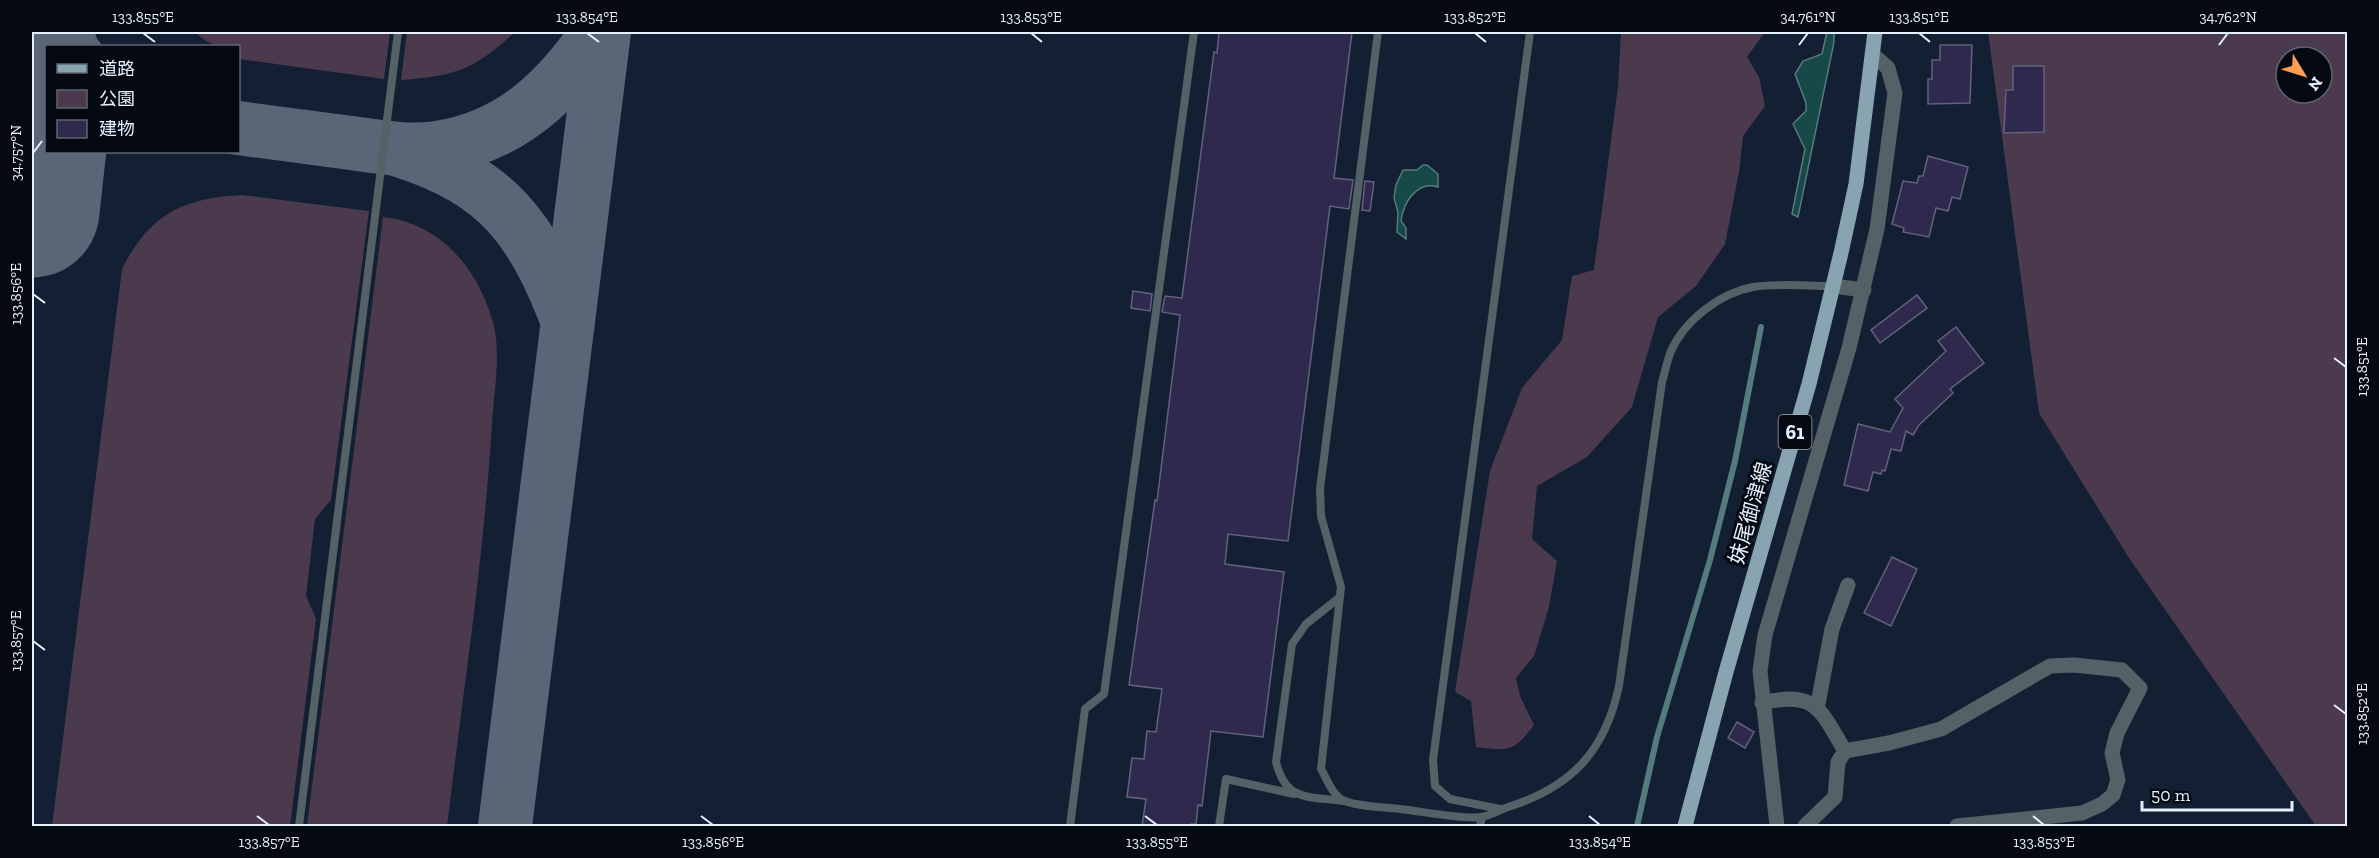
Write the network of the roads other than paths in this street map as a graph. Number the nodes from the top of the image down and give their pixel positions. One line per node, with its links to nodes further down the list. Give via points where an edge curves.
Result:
1 (398, 32): 18 (lane)
2 (1194, 32): 19 (lane, via 1104,694 1085,709)
3 (1377, 32): 10 (lane, via 1320,489 1321,516 1339,577)
4 (1530, 32): 16 (lane, via 1433,760 1435,786 1450,799)
5 (1875, 32): 6 (main road, 妹尾御津線 / 61)
6 (1873, 55): 7 (main road, 妹尾御津線 / 61, via 1856,184); 8 (street, via 1888,68 1895,93 1877,229)
7 (1833, 286): 8 (street); 16 (lane, via 1754,287 1732,293 1707,308 1680,336 1662,382 1613,715 1597,747 1578,768 1554,787); 22 (main road, 妹尾御津線 / 61)
8 (1864, 290): 11 (street, via 1765,635 1760,671)
9 (1848, 585): 12 (street, via 1832,629)
10 (1340, 597): 14 (lane, via 1306,624 1292,644 1276,762 1280,778); 15 (lane, via 1321,769)
11 (1762, 703): 12 (street, via 1806,700); 23 (street)
12 (1817, 709): 13 (street)
13 (1845, 751): 24 (street, via 1838,762 1835,797); 25 (street, via 1941,729 2050,666 2122,670 2140,688 2117,733 2112,753 2118,780 2113,795 2102,804 2082,813)
14 (1295, 794): 15 (lane); 20 (lane, via 1226,779)
15 (1344, 801): 17 (lane)
16 (1503, 809): 17 (lane)
17 (1482, 817): 21 (lane)
18 (299, 826)
19 (1070, 826)
20 (1219, 826)
21 (1480, 826)
22 (1685, 826)
23 (1777, 826)
24 (1805, 826)
25 (1957, 826)

